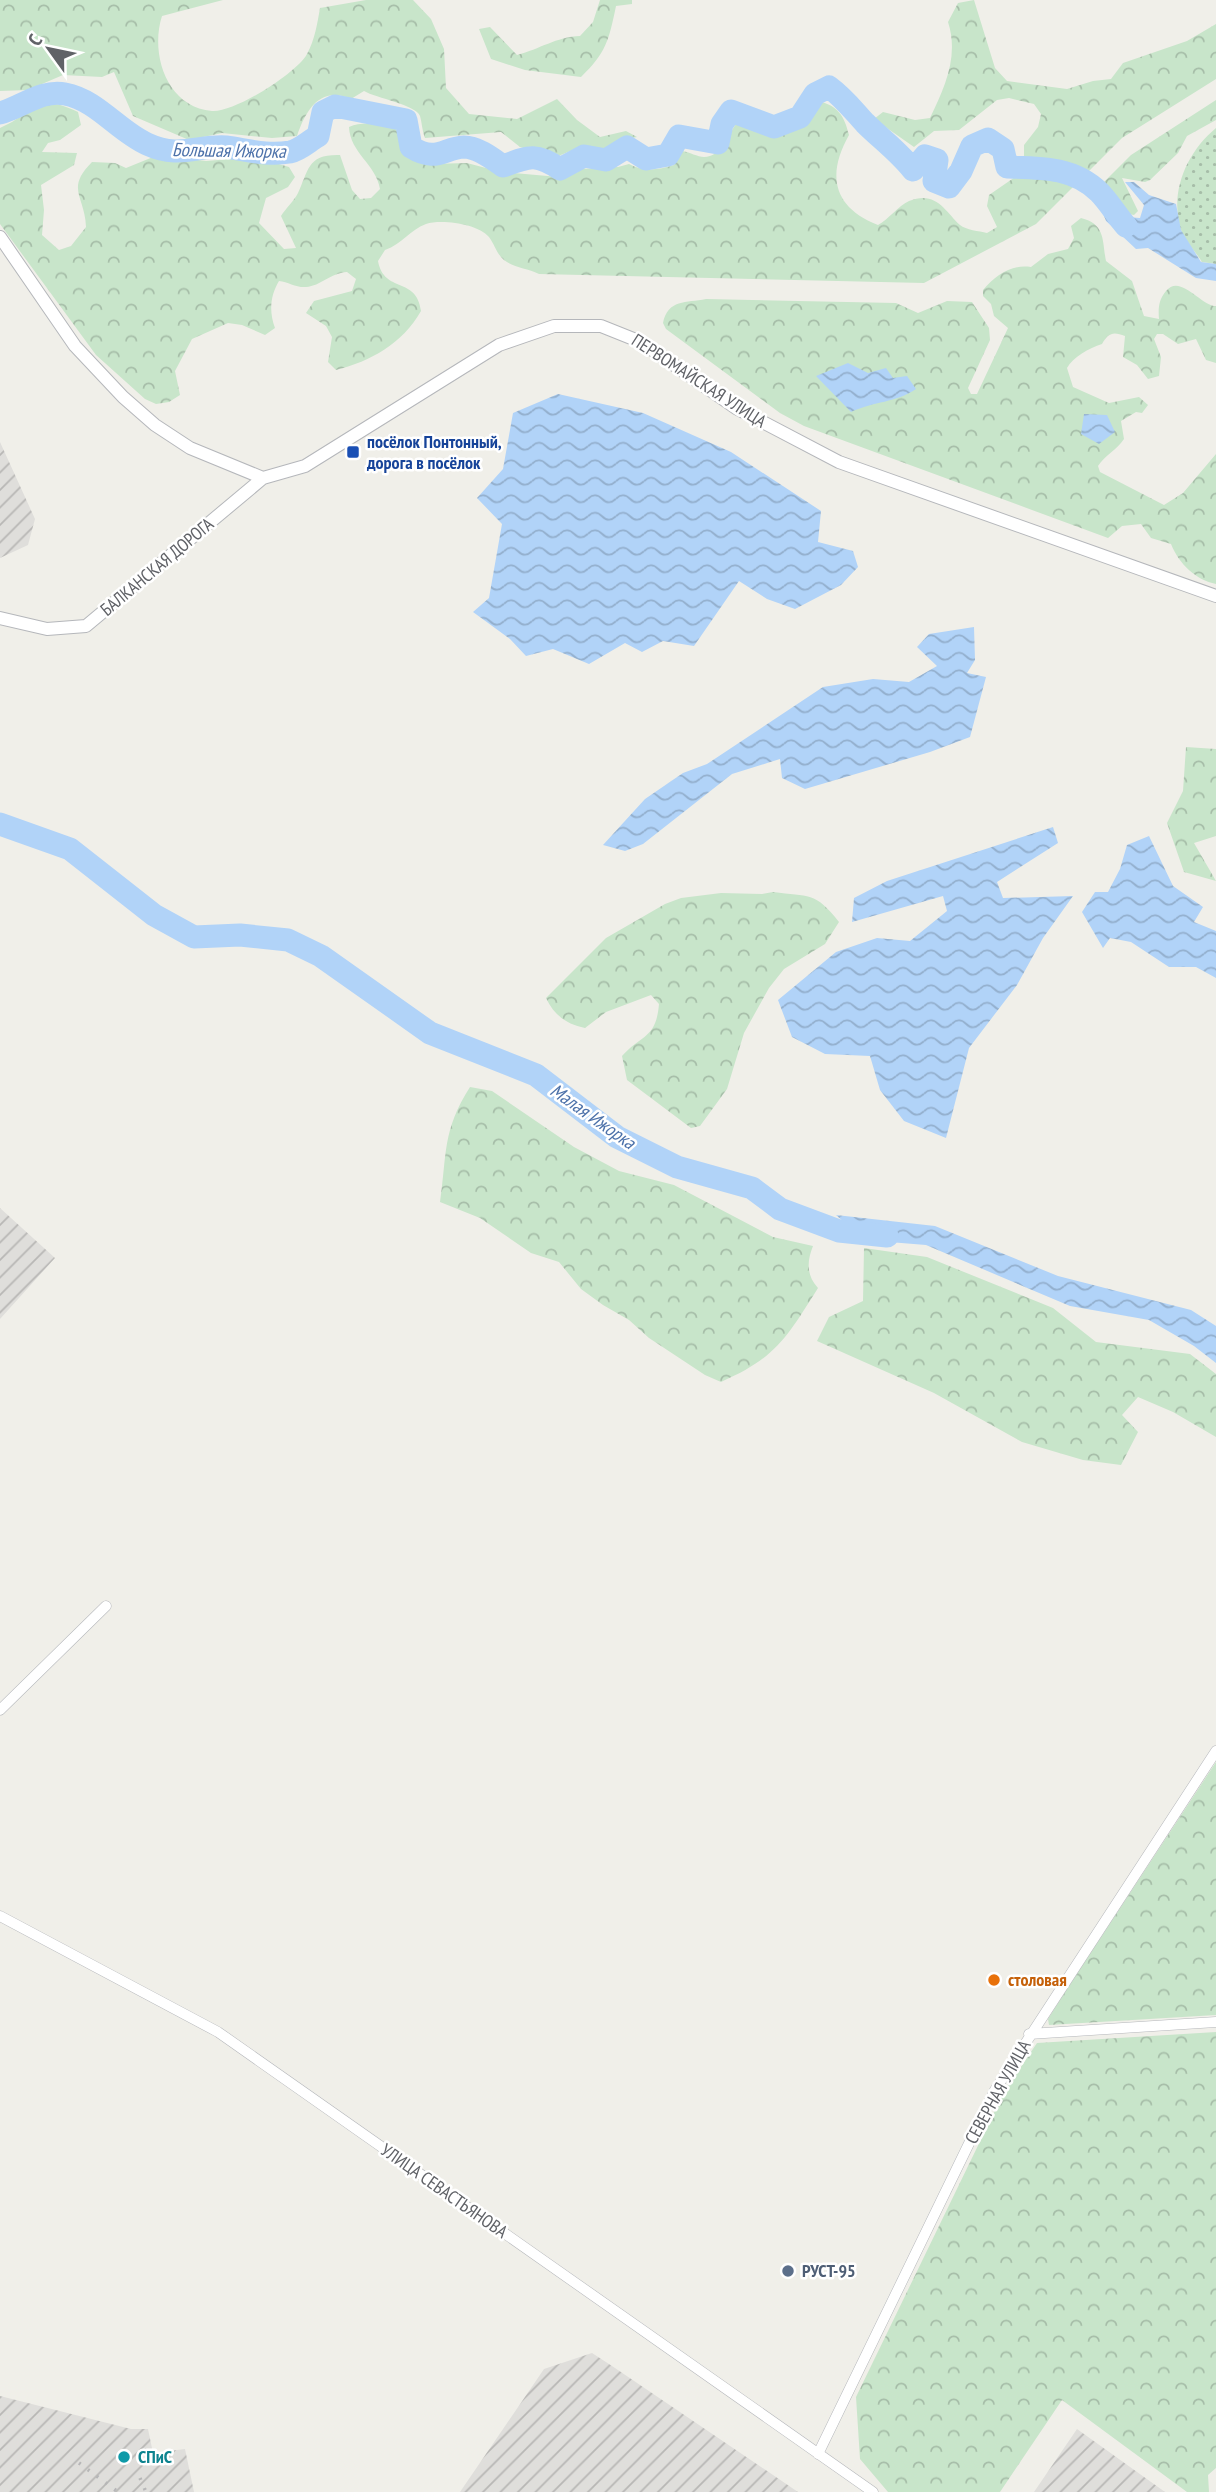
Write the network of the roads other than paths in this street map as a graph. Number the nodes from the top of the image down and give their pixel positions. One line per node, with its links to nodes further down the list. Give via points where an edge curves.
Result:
1 (0, 237): 2 (street, via 75,346 123,397 190,448)
2 (263, 478): 3 (street, ПЕРВОМАЙСКАЯ УЛИЦА, via 305,466 499,345 554,326 600,326 641,342 736,408 839,462); 4 (street, БАЛКАНСКАЯ ДОРОГА, via 86,626 47,629)
3 (1216, 596)
4 (0, 618)
5 (106, 1606): 6 (street)
6 (0, 1710)
7 (1216, 1751): 10 (street, СЕВЕРНАЯ УЛИЦА)
8 (0, 1916): 11 (street, УЛИЦА СЕВАСТЬЯНОВА, via 218,2032)
9 (1216, 2022): 10 (street)
10 (1029, 2034): 11 (street, СЕВЕРНАЯ УЛИЦА, via 995,2090)
11 (818, 2454): 12 (street, УЛИЦА СЕВАСТЬЯНОВА)
12 (873, 2492)

